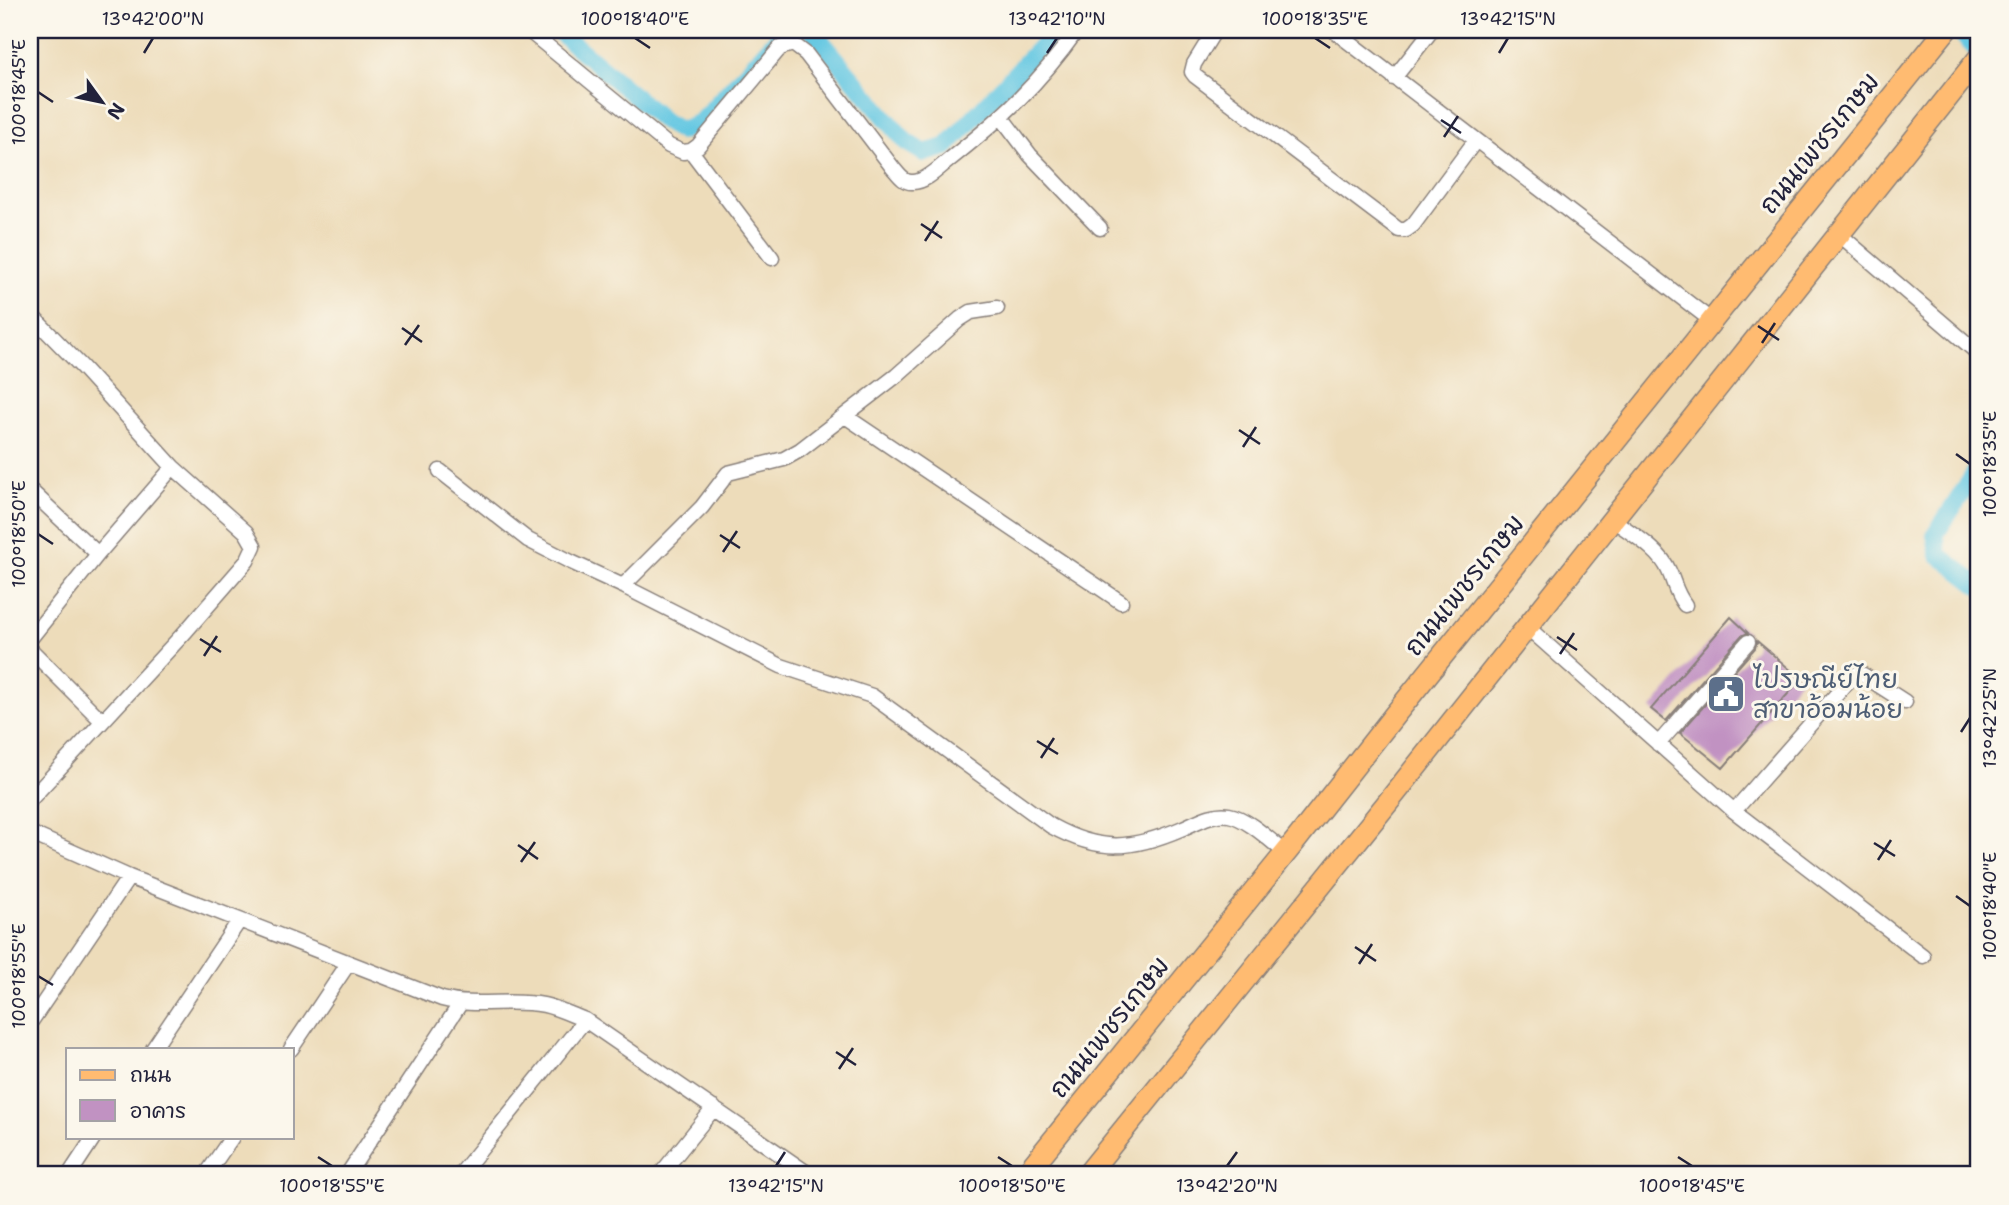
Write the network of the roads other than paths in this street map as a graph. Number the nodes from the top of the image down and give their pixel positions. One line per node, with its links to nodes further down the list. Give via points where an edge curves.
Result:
1 (528, 30): 11 (street, via 669,146)
2 (1077, 30): 9 (street, via 1045,74)
3 (1215, 30): 10 (street, via 1194,64 1195,76 1399,230 1413,226)
4 (1333, 30): 8 (street)
5 (1432, 30): 8 (street)
6 (1945, 31): 17 (main road, ถนนเพชรเกษม)
7 (1978, 59): 13 (main road)
8 (1394, 78): 10 (street)
9 (1002, 118): 11 (street, via 934,172 911,183 903,180 806,54 793,44 772,56); 12 (street)
10 (1476, 140): 17 (street)
11 (691, 151): 14 (street)
12 (1100, 229)
13 (1839, 234): 18 (street); 23 (main road)
14 (772, 258)
15 (997, 308): 19 (street, via 971,312 960,319)
16 (30, 314): 20 (street)
17 (1713, 321): 38 (main road, ถนนเพชรเกษม)
18 (1979, 354)
19 (845, 416): 25 (street, via 784,458 728,473 702,507); 26 (street)
20 (173, 467): 24 (street); 33 (street, via 246,532 254,546 247,561)
21 (440, 471): 25 (street, via 528,540)
22 (30, 489): 24 (street)
23 (1612, 519): 27 (street, via 1660,557); 28 (main road)
24 (98, 554): 29 (street)
25 (623, 586): 38 (street, via 781,666 872,696 1075,839 1121,846 1228,814)
26 (1121, 602)
27 (1685, 605)
28 (1527, 626): 34 (street); 58 (main road)
29 (30, 639)
30 (1748, 642): 34 (street)
31 (30, 649): 33 (street)
32 (1905, 702): 36 (street, via 1863,675 1852,677)
33 (102, 721): 35 (street)
34 (1658, 744): 36 (street)
35 (30, 800)
36 (1734, 811): 41 (street)
37 (30, 833): 39 (street)
38 (1286, 853): 57 (main road, ถนนเพชรเกษม)
39 (129, 877): 40 (street); 45 (street)
40 (239, 921): 42 (street); 46 (street)
41 (1923, 956)
42 (348, 964): 43 (street); 47 (street)
43 (460, 1004): 44 (street, via 547,1005); 53 (street)
44 (585, 1020): 48 (street); 54 (street)
45 (30, 1023)
46 (154, 1048)
47 (292, 1048)
48 (714, 1108): 55 (street); 56 (street)
49 (93, 1138): 51 (street)
50 (231, 1138): 52 (street)
51 (69, 1175)
52 (206, 1175)
53 (347, 1175)
54 (460, 1175)
55 (660, 1175)
56 (810, 1175)
57 (1025, 1175)
58 (1087, 1175)

